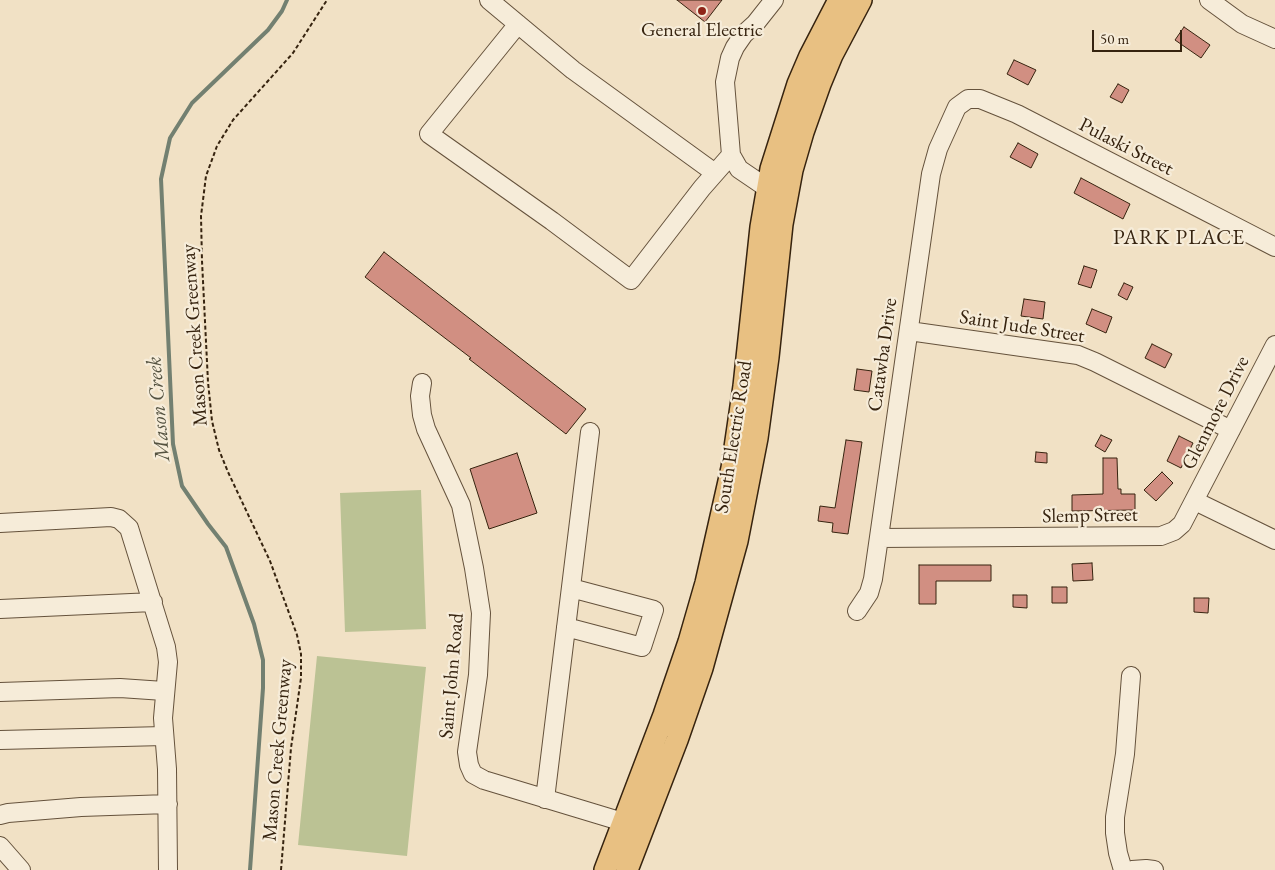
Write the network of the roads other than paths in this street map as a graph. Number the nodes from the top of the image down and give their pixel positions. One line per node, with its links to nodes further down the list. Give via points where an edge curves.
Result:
1 (489, 0): 6 (street)
2 (774, 0): 9 (street, via 744,34 728,65 725,82)
3 (839, 0): 11 (main road, South Electric Road, via 810,56 782,132)
4 (861, 0): 11 (main road, South Electric Road, via 832,55)
5 (1209, 0): 7 (street, via 1242,24)
6 (518, 24): 10 (street, via 573,70); 10 (street, via 429,134 631,280)
7 (1275, 39)
8 (956, 107): 12 (street, Pulaski Street, via 968,99 980,99 1017,114); 13 (street, Catawba Drive, via 931,174)
9 (731, 155): 10 (street); 11 (street, via 739,169)
10 (715, 173)
11 (777, 191): 35 (main road, South Electric Road, via 761,226 744,386 723,509 706,583)
12 (1275, 246)
13 (909, 331): 16 (street, Saint Jude Street, via 1078,356); 20 (street, Catawba Drive)
14 (1275, 345): 16 (street, Glenmore Drive)
15 (422, 383): 32 (street, Saint John Road, via 422,415 460,505 481,613 478,675 467,752 469,765 473,774 484,780)
16 (1231, 430): 18 (street, Glenmore Drive)
17 (590, 432): 22 (street)
18 (1195, 501): 20 (street, Slemp Street, via 1182,524 1160,536); 21 (street)
19 (0, 523): 23 (street, via 119,519 129,528)
20 (879, 538): 25 (street, Catawba Drive, via 874,579)
21 (1275, 540)
22 (571, 588): 26 (street); 26 (street, via 654,610 642,647)
23 (153, 602): 24 (street); 28 (street, via 168,662)
24 (0, 608)
25 (857, 611)
26 (566, 627): 32 (street)
27 (1132, 676): 41 (street, via 1115,817)
28 (164, 691): 29 (street, via 120,688); 30 (street)
29 (0, 692)
30 (164, 736): 31 (street); 33 (street)
31 (0, 740)
32 (546, 799): 35 (street, Saint John Road)
33 (168, 804): 34 (street, via 81,807); 38 (street)
34 (0, 815)
35 (633, 826): 39 (main road, South Electric Road); 40 (main road, South Electric Road)
36 (0, 846): 37 (street)
37 (21, 870)
38 (168, 870)
39 (605, 870)
40 (627, 870)
41 (1123, 870)
42 (1132, 870): 43 (street)
43 (1154, 870)

